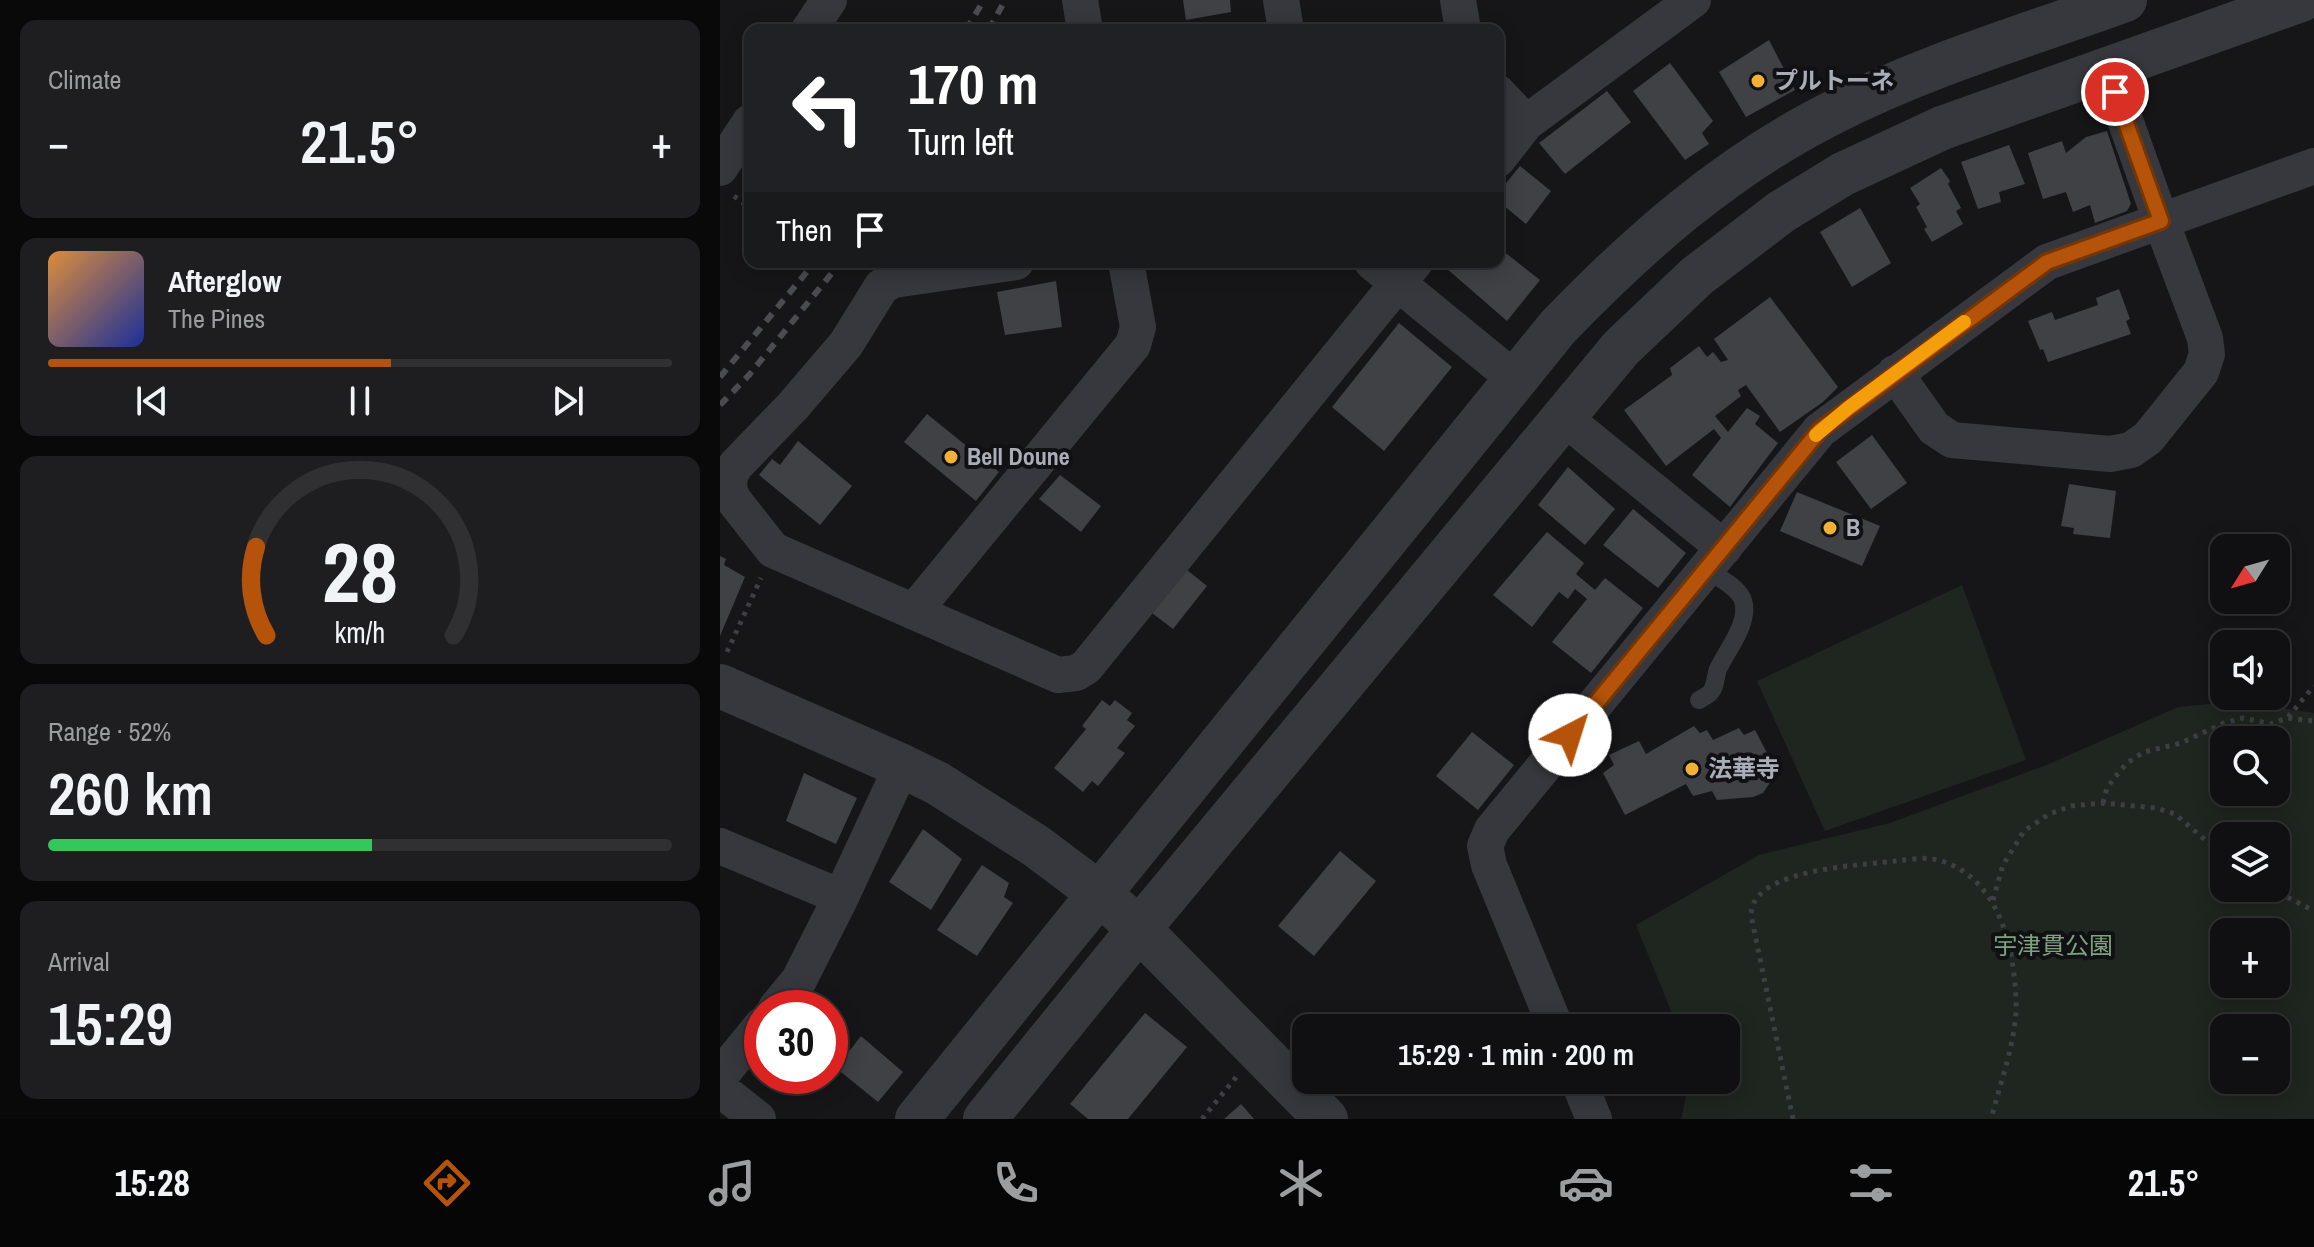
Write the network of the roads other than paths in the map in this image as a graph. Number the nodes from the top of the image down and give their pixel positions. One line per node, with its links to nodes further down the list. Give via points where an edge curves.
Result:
1 (829, 0): 8 (street)
2 (1080, 0): 9 (street)
3 (1281, 0): 10 (street)
4 (1458, 0): 11 (street)
5 (1693, 0): 14 (street)
6 (2301, 0): 12 (street)
7 (2097, 5): 24 (street, via 1881,90 1759,155 1630,255)
8 (813, 24)
9 (1084, 24)
10 (1285, 24)
11 (1462, 24)
12 (2107, 69): 19 (street); 25 (street, via 1942,128 1843,174 1781,212 1697,276 1621,348)
13 (1504, 99): 14 (street)
14 (1526, 123): 16 (street)
15 (744, 131): 18 (street)
16 (1504, 151)
17 (2314, 166): 19 (street)
18 (720, 168)
19 (2161, 221): 23 (street, via 2047,262); 23 (street, via 2207,354 2201,372 2148,438 2131,450 2110,454 1952,440 1934,428)
20 (975, 268): 27 (street, via 882,286 846,344 730,475 732,498 773,550)
21 (1127, 268): 27 (street, via 1138,327 1133,345)
22 (1395, 269): 24 (street); 27 (street, via 1086,667 1058,675)
23 (1895, 373): 26 (street, via 1820,430)
24 (1515, 379): 32 (street)
25 (1563, 417): 26 (street); 34 (street)
26 (1716, 559): 29 (lane, via 1744,609 1713,688); 36 (street, via 1492,830 1485,846)
27 (915, 610)
28 (723, 672): 30 (street)
29 (1699, 700)
30 (902, 766): 32 (street, via 1036,846); 33 (street)
31 (720, 846): 33 (street)
32 (1100, 894): 34 (street); 42 (street)
33 (841, 897): 35 (street)
34 (1139, 929): 43 (street); 44 (street)
35 (791, 990)
36 (1550, 1014)
37 (744, 1047): 38 (street)
38 (720, 1076)
39 (720, 1089): 41 (street)
40 (1584, 1094): 45 (street)
41 (758, 1119)
42 (917, 1119)
43 (985, 1119)
44 (1326, 1119)
45 (1594, 1119)

